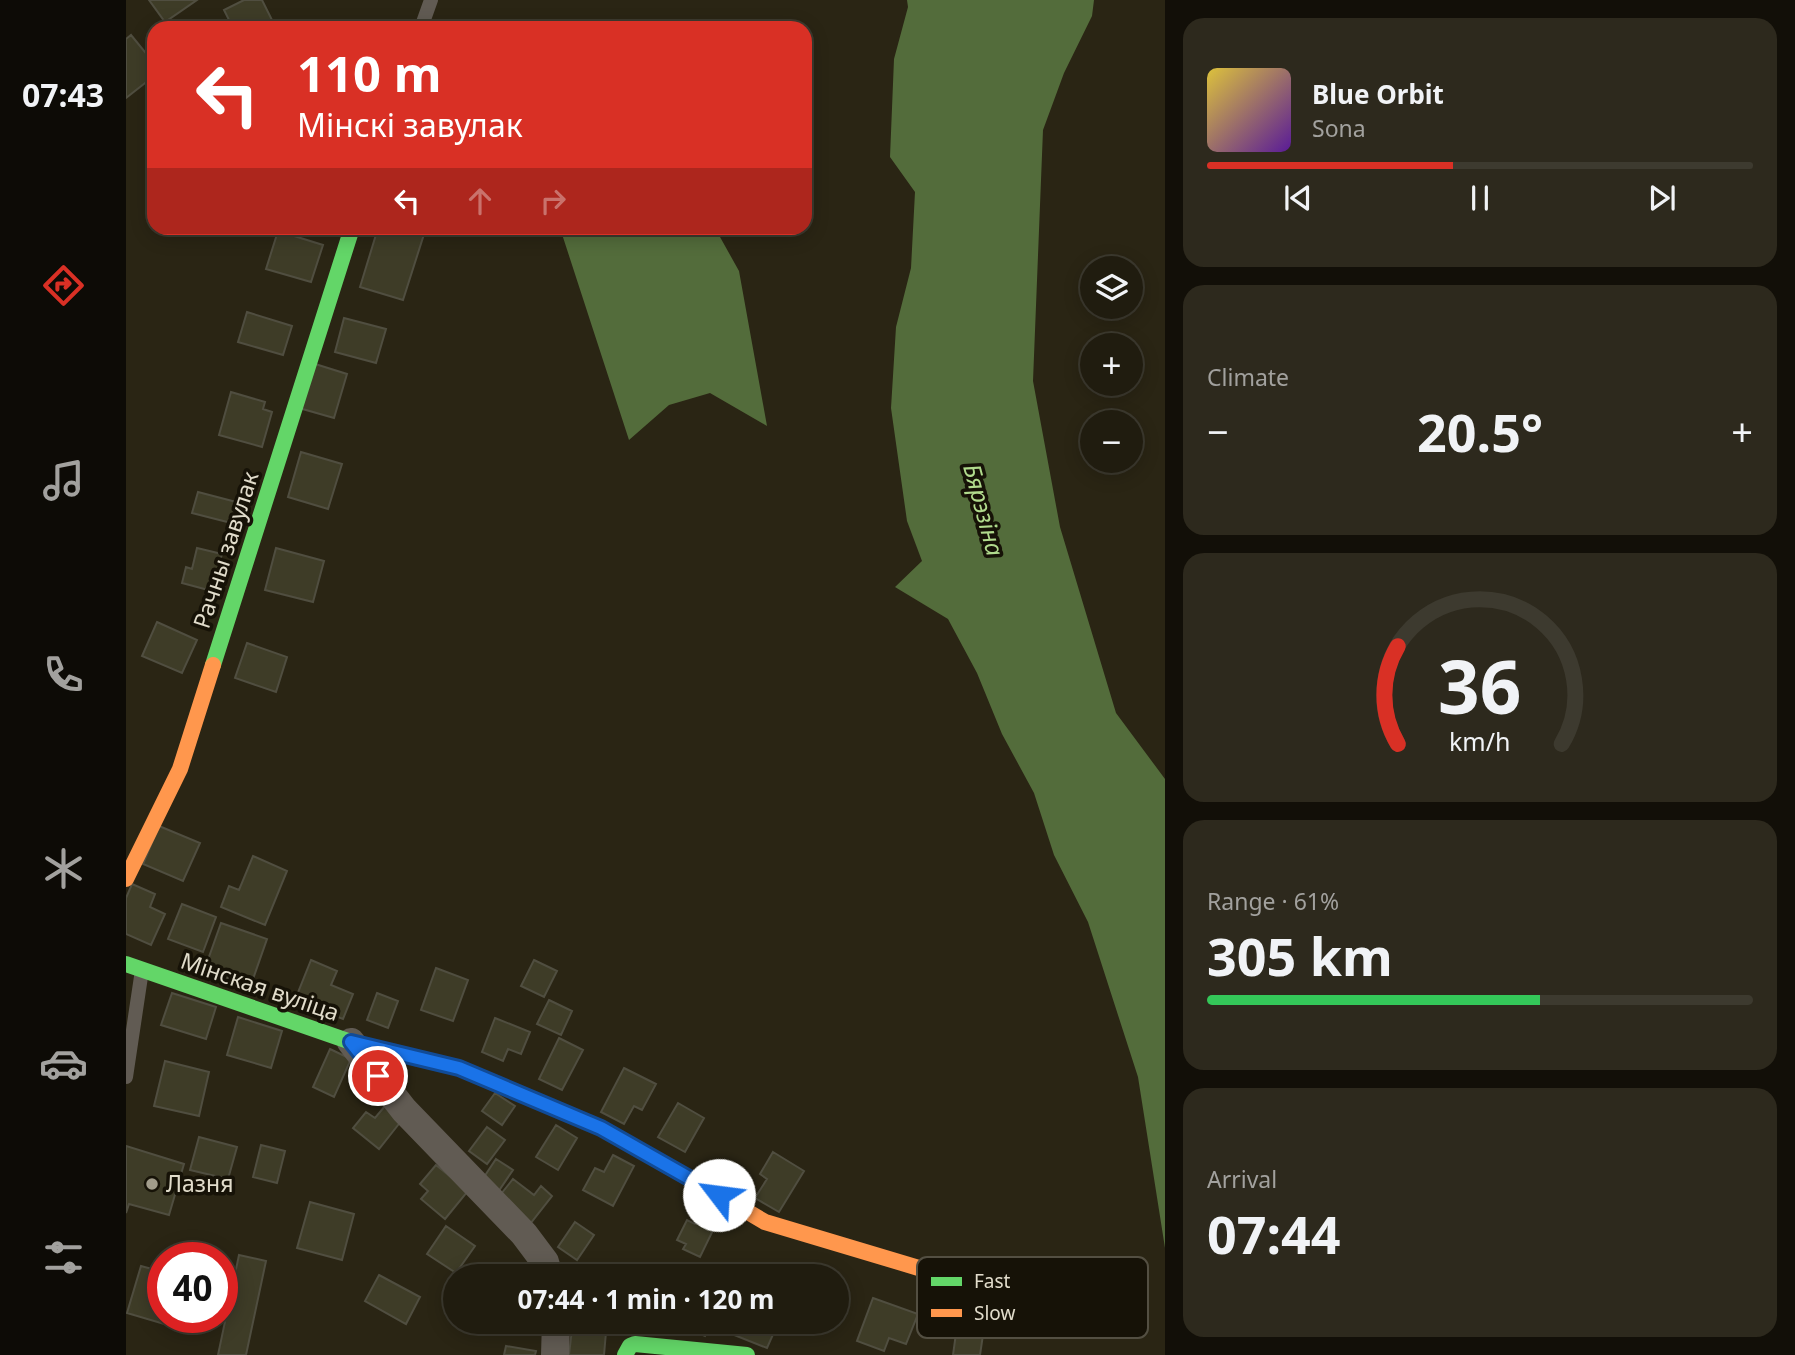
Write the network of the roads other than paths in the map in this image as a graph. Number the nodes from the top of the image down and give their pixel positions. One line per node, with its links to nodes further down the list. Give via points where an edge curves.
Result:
1 (431, 0): 2 (lane)
2 (424, 21)
3 (350, 235): 4 (street, Рачны завулак, via 180,769)
4 (126, 879)
5 (126, 964): 6 (street, Мінская вуліца)
6 (143, 964): 7 (street, Мінская вуліца); 8 (lane)
7 (351, 1042): 9 (street, via 404,1110 524,1234); 10 (street, Мінская вуліца, via 459,1068 601,1128 765,1222)
8 (126, 1077)
9 (545, 1264)
10 (917, 1268)
11 (556, 1334): 12 (street)
12 (555, 1355)
13 (625, 1355): 14 (street, via 635,1344)
14 (747, 1355)

